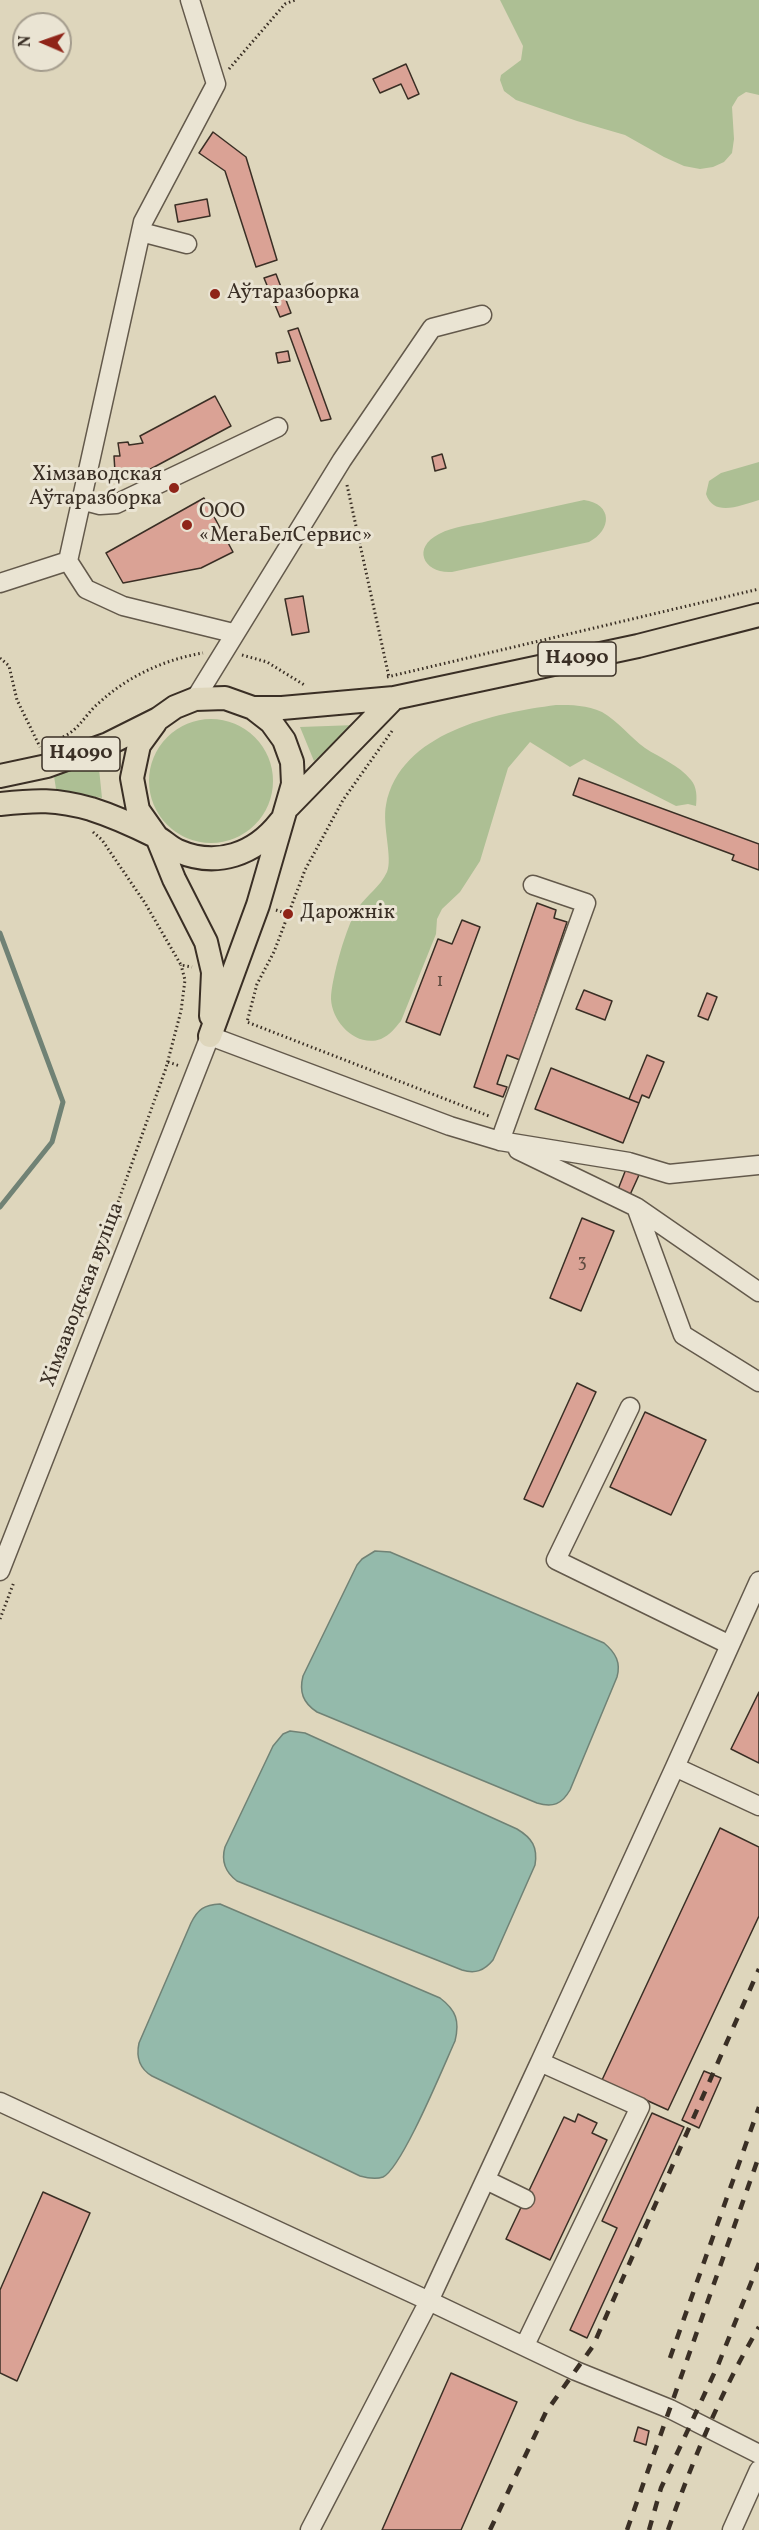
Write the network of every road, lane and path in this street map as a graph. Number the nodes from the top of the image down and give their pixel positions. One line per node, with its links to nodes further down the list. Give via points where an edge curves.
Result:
1 (190, 0): 3 (street)
2 (295, 0): 3 (path, via 285,4)
3 (216, 84): 4 (street)
4 (141, 232): 5 (street); 9 (street)
5 (187, 244)
6 (482, 315): 8 (street, via 432,328)
7 (278, 427): 9 (street, via 116,504)
8 (342, 460): 14 (street); 19 (path)
9 (81, 500): 10 (street)
10 (68, 561): 11 (street); 14 (street, via 86,589 123,606)
11 (0, 584)
12 (759, 589): 19 (path)
13 (759, 615): 19 (main road, Н4090, via 638,646)
14 (233, 633): 15 (street)
15 (224, 650): 18 (path, via 267,662 305,686); 20 (street); 24 (path, via 152,667 100,702 74,732)
16 (0, 658): 25 (path, via 9,666 16,700 41,749)
17 (378, 678): 19 (path)
18 (315, 685)
19 (391, 687): 21 (main road, Н4090, via 282,708); 28 (main road, Н4090)
20 (195, 699): 21 (main road, Н4090, via 225,698); 22 (main road, Н4090, via 175,706)
21 (253, 708): 28 (main road, Н4090, via 271,722 284,740 292,762 293,784)
22 (158, 719): 26 (main road, Н4090, via 108,744 47,766); 30 (main road, Н4090, via 139,746 132,778 138,810)
23 (393, 729): 34 (path, via 344,800 305,870 274,952)
24 (57, 740)
25 (49, 744)
26 (0, 776)
27 (0, 804): 30 (main road, Н4090, via 54,799 93,810)
28 (286, 813): 30 (main road, Н4090, via 268,838 224,859 200,858 177,851); 33 (main road, via 258,905)
29 (85, 825): 32 (path, via 102,840)
30 (157, 837): 33 (main road)
31 (533, 885): 36 (street, via 586,903)
32 (181, 965): 33 (path); 40 (path, via 185,980 181,1011 166,1068)
33 (223, 975): 34 (path); 35 (main road)
34 (257, 984): 36 (path, via 247,1022)
35 (210, 1036): 37 (street); 44 (street, Хімзаводская вуліца)
36 (507, 1123): 37 (street)
37 (500, 1141): 38 (street, via 629,1162 669,1174); 39 (street)
38 (759, 1166)
39 (636, 1207): 41 (street); 42 (street, via 683,1335)
40 (112, 1220)
41 (759, 1292)
42 (759, 1382)
43 (630, 1407): 46 (street, via 556,1560)
44 (0, 1571)
45 (759, 1581): 46 (street)
46 (730, 1645): 47 (street)
47 (675, 1767): 48 (street); 49 (street)
48 (759, 1806)
49 (540, 2062): 51 (street); 54 (street, via 640,2107)
50 (0, 2102): 53 (street)
51 (486, 2180): 52 (street); 53 (street)
52 (525, 2199)
53 (429, 2301): 54 (street); 57 (street)
54 (525, 2345): 55 (street, via 576,2371 670,2409)
55 (759, 2454)
56 (759, 2470): 58 (street)
57 (310, 2530)
58 (732, 2530)

